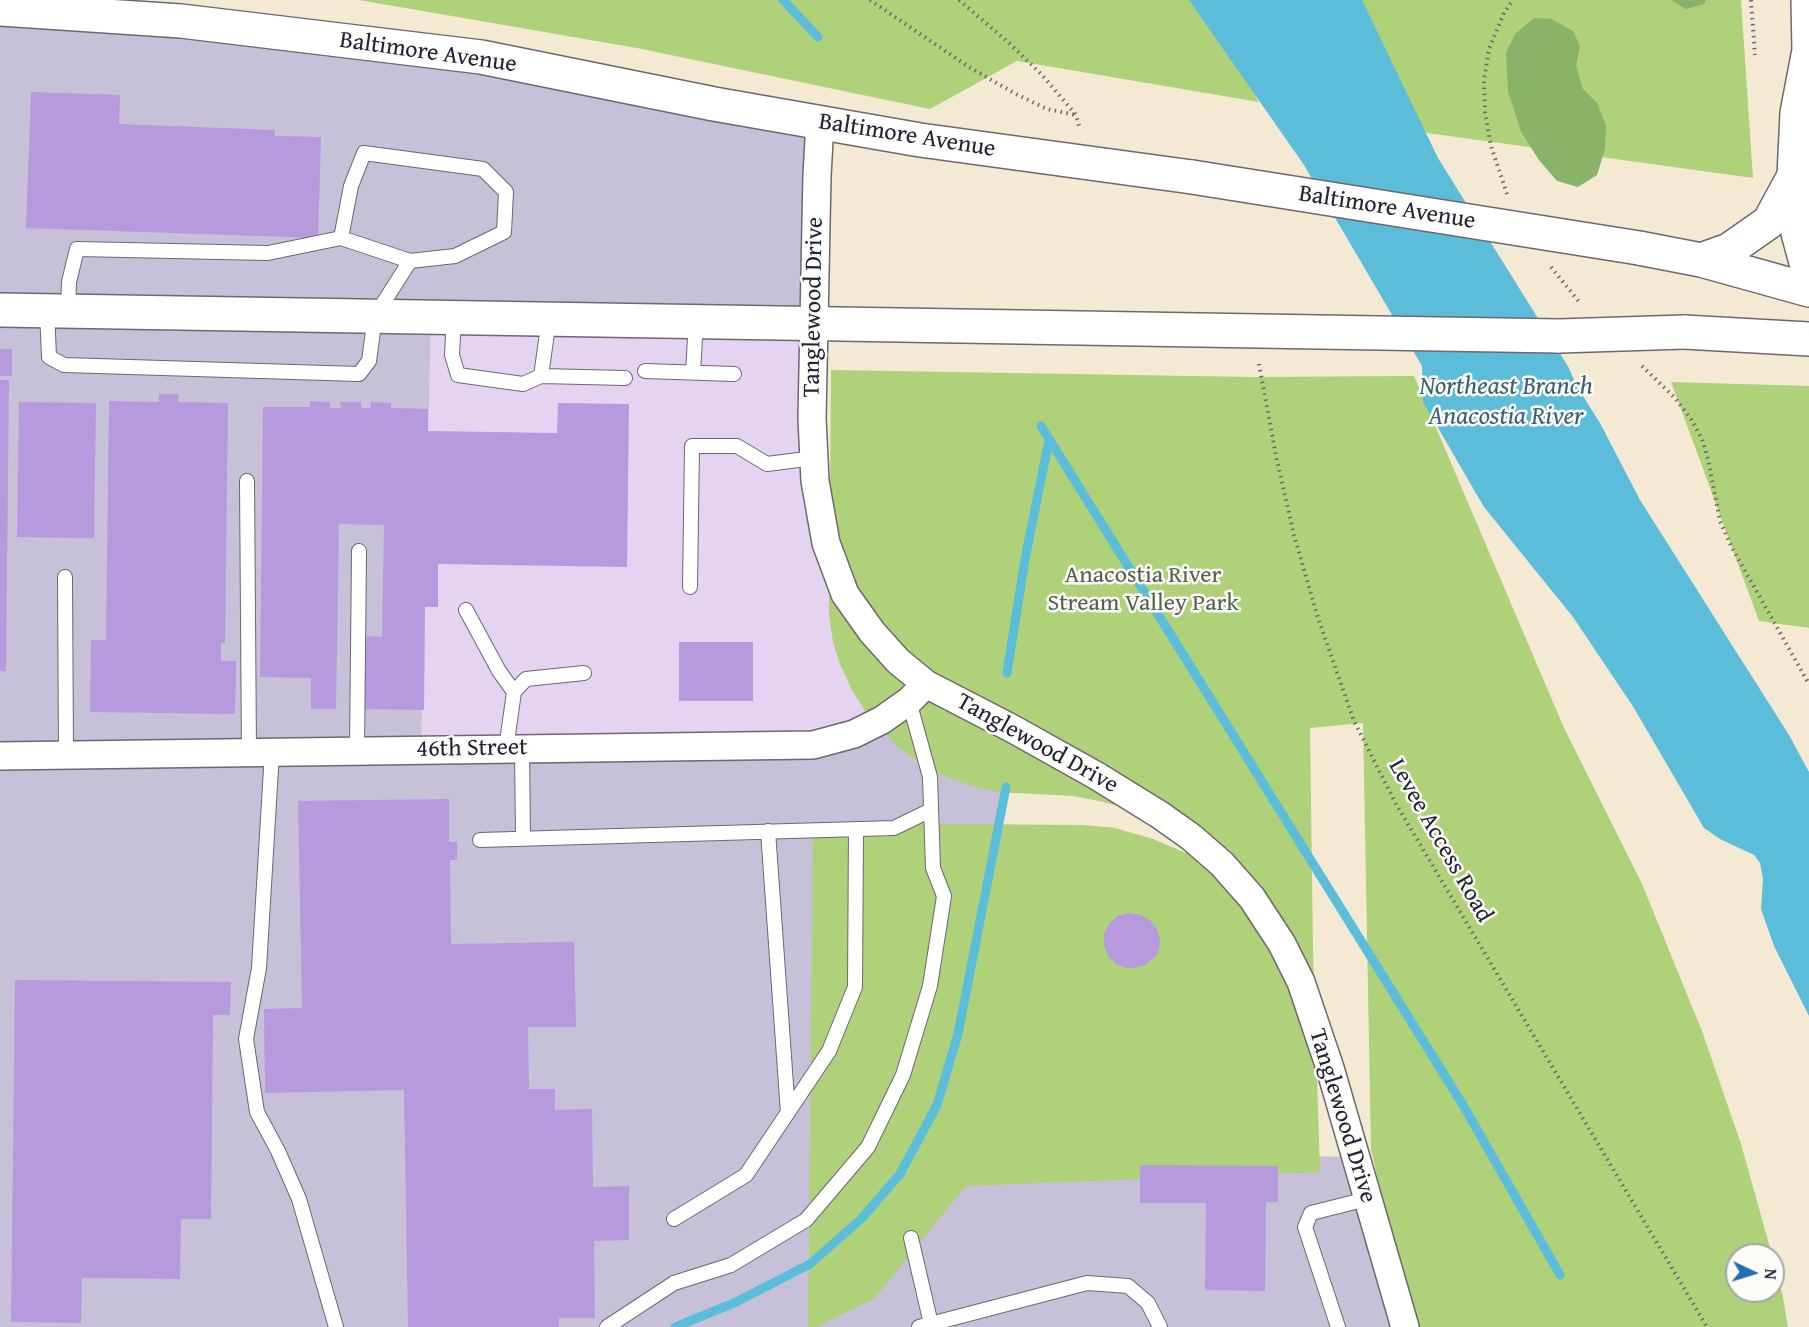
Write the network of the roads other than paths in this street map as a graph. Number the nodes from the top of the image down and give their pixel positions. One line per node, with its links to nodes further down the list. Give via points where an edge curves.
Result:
1 (1808, 0): 3 (main road)
2 (0, 9): 4 (main road, Baltimore Avenue, via 181,21 481,57)
3 (1809, 51): 5 (main road, via 1797,113)
4 (820, 122): 7 (main road, Baltimore Avenue, bridge, via 920,140 1192,177); 18 (street, Tanglewood Drive)
5 (1794, 176): 7 (main road, via 1769,222 1729,250); 9 (main road, via 1797,233)
6 (341, 238): 8 (lane); 8 (lane, via 351,186 364,153 483,169 506,192 504,232 455,256); 13 (lane, via 268,253 77,249)
7 (1701, 260): 10 (main road, Baltimore Avenue)
8 (410, 261): 14 (lane)
9 (1809, 273)
10 (1809, 290)
11 (1809, 306): 19 (main road, via 1785,328)
12 (0, 310): 13 (main road)
13 (58, 311): 14 (main road); 14 (lane, via 49,357 64,365 358,374 369,361)
14 (375, 316): 15 (main road)
15 (454, 317): 16 (main road); 24 (lane, via 452,355 458,375 523,384)
16 (549, 319): 17 (main road); 24 (lane)
17 (696, 321): 18 (main road); 22 (lane)
18 (814, 323): 19 (main road, bridge, via 1559,336 1684,332); 26 (street, Tanglewood Drive)
19 (1756, 335): 20 (main road)
20 (1809, 339)
21 (645, 371): 22 (lane)
22 (693, 372): 23 (lane)
23 (734, 374)
24 (541, 376): 25 (lane)
25 (625, 378)
26 (814, 458): 30 (lane, via 767,464 737,446 692,446); 34 (street, Tanglewood Drive, via 826,543 845,594 898,660)
27 (248, 481): 37 (lane)
28 (359, 551): 36 (lane)
29 (65, 577): 38 (lane)
30 (690, 587)
31 (466, 610): 33 (lane)
32 (584, 673): 33 (lane, via 526,679)
33 (514, 692): 35 (lane)
34 (917, 692): 35 (street, 46th Street, via 882,720 854,734 813,745); 40 (lane); 46 (street, Tanglewood Drive, via 1097,776 1160,815 1222,864 1252,898 1301,982)
35 (514, 749): 36 (street, 46th Street); 43 (lane)
36 (357, 751): 37 (street, 46th Street)
37 (261, 752): 38 (street, 46th Street); 50 (lane, via 259,968 246,1039 257,1112 299,1199)
38 (66, 754): 39 (street, 46th Street)
39 (0, 756)
40 (931, 810): 41 (lane, via 894,828); 51 (lane, via 933,868 944,896 930,986 903,1075 868,1147 806,1220 731,1265 674,1282)
41 (856, 829): 42 (lane); 45 (lane, via 855,987 829,1051)
42 (768, 831): 43 (lane); 45 (lane)
43 (522, 838): 44 (lane)
44 (480, 840)
45 (788, 1113): 47 (lane, via 746,1175)
46 (1367, 1200): 53 (lane, via 1311,1213 1305,1227); 54 (street, Tanglewood Drive)
47 (674, 1219)
48 (911, 1238): 49 (lane)
49 (925, 1326): 52 (lane, via 1087,1283 1128,1286 1148,1303)
50 (336, 1327)
51 (607, 1327)
52 (1160, 1327)
53 (1338, 1327)
54 (1405, 1327)

